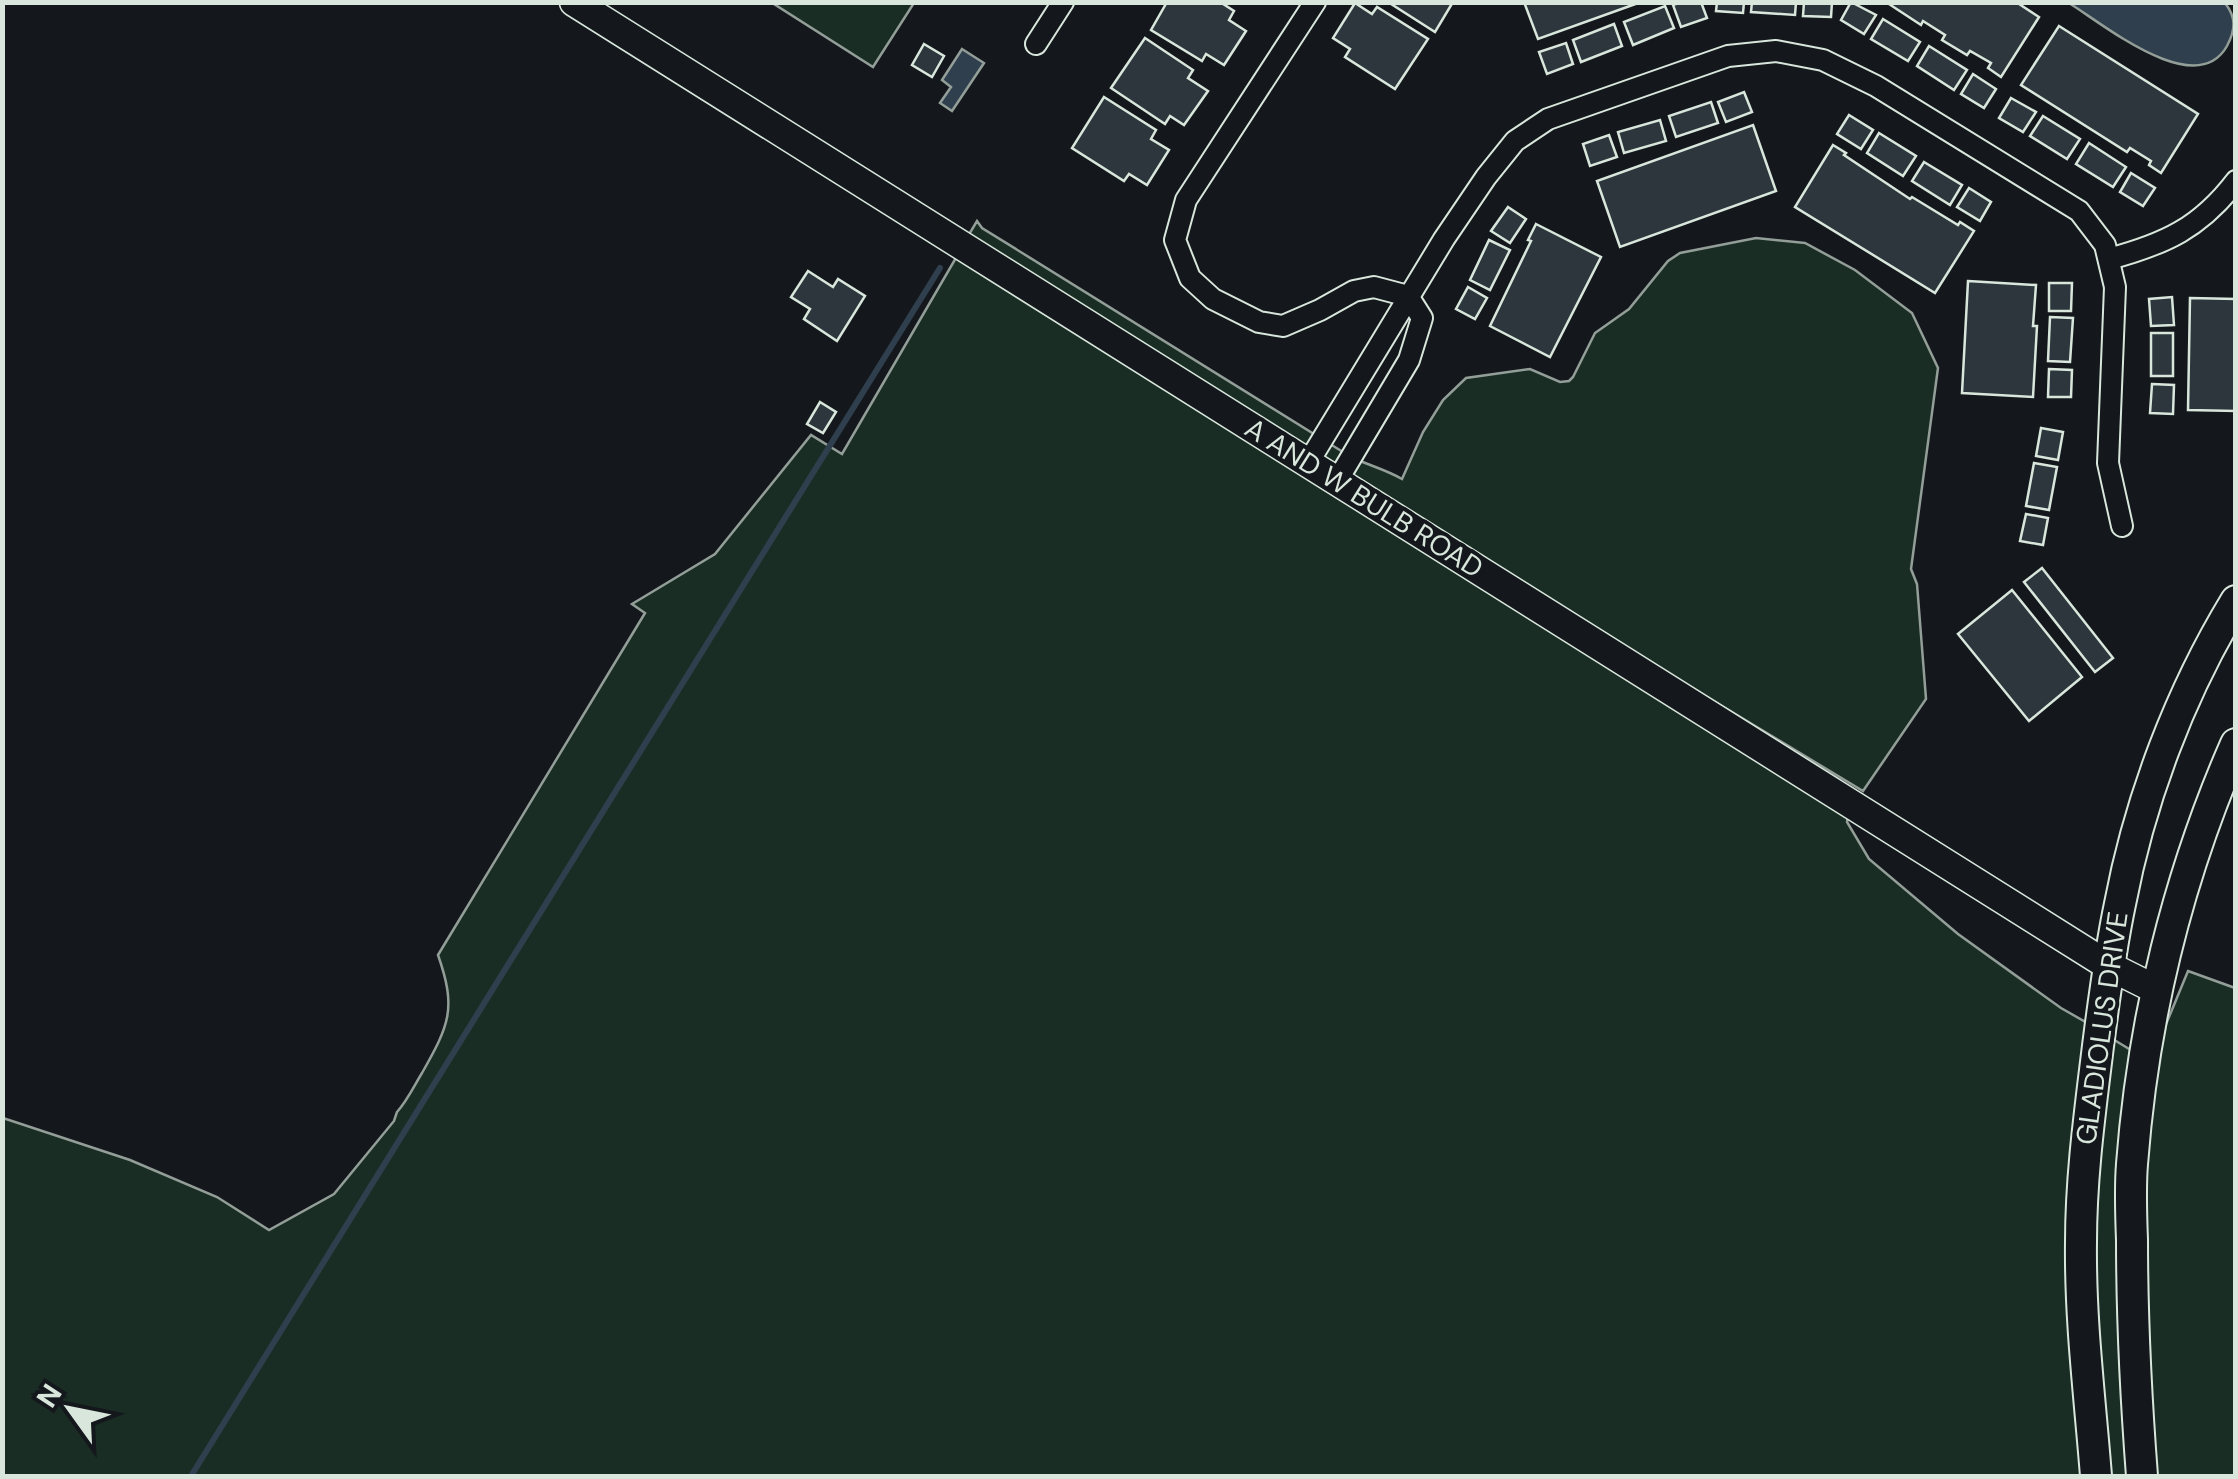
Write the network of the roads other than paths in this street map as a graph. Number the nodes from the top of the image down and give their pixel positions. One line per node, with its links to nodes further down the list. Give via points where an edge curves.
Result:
1 (574, 2): 8 (street, A AND W BULB ROAD)
2 (1063, 2): 4 (street)
3 (1316, 2): 7 (street, via 1186,200 1174,240 1190,278 1213,299 1259,322 1283,326 1374,287)
4 (1036, 44)
5 (2236, 180): 6 (street, via 2188,228)
6 (2108, 259): 7 (street, via 2079,210 1876,86 1823,60 1776,52 1728,56 1531,130 1486,176); 10 (street, via 2115,287 2108,463)
7 (1408, 296): 8 (street); 9 (street, via 1422,318 1408,360)
8 (1308, 463): 9 (street, A AND W BULB ROAD)
9 (1337, 481): 13 (street, A AND W BULB ROAD)
10 (2122, 526)
11 (2236, 601): 13 (main road, GLADIOLUS DRIVE, via 2172,727 2137,831)
12 (2236, 744): 14 (main road, GLADIOLUS DRIVE, via 2191,860)
13 (2109, 966): 14 (street, A AND W BULB ROAD); 15 (main road, GLADIOLUS DRIVE, via 2084,1160 2081,1245)
14 (2157, 990): 16 (main road, GLADIOLUS DRIVE, via 2131,1167)
15 (2096, 1476)
16 (2142, 1476)

